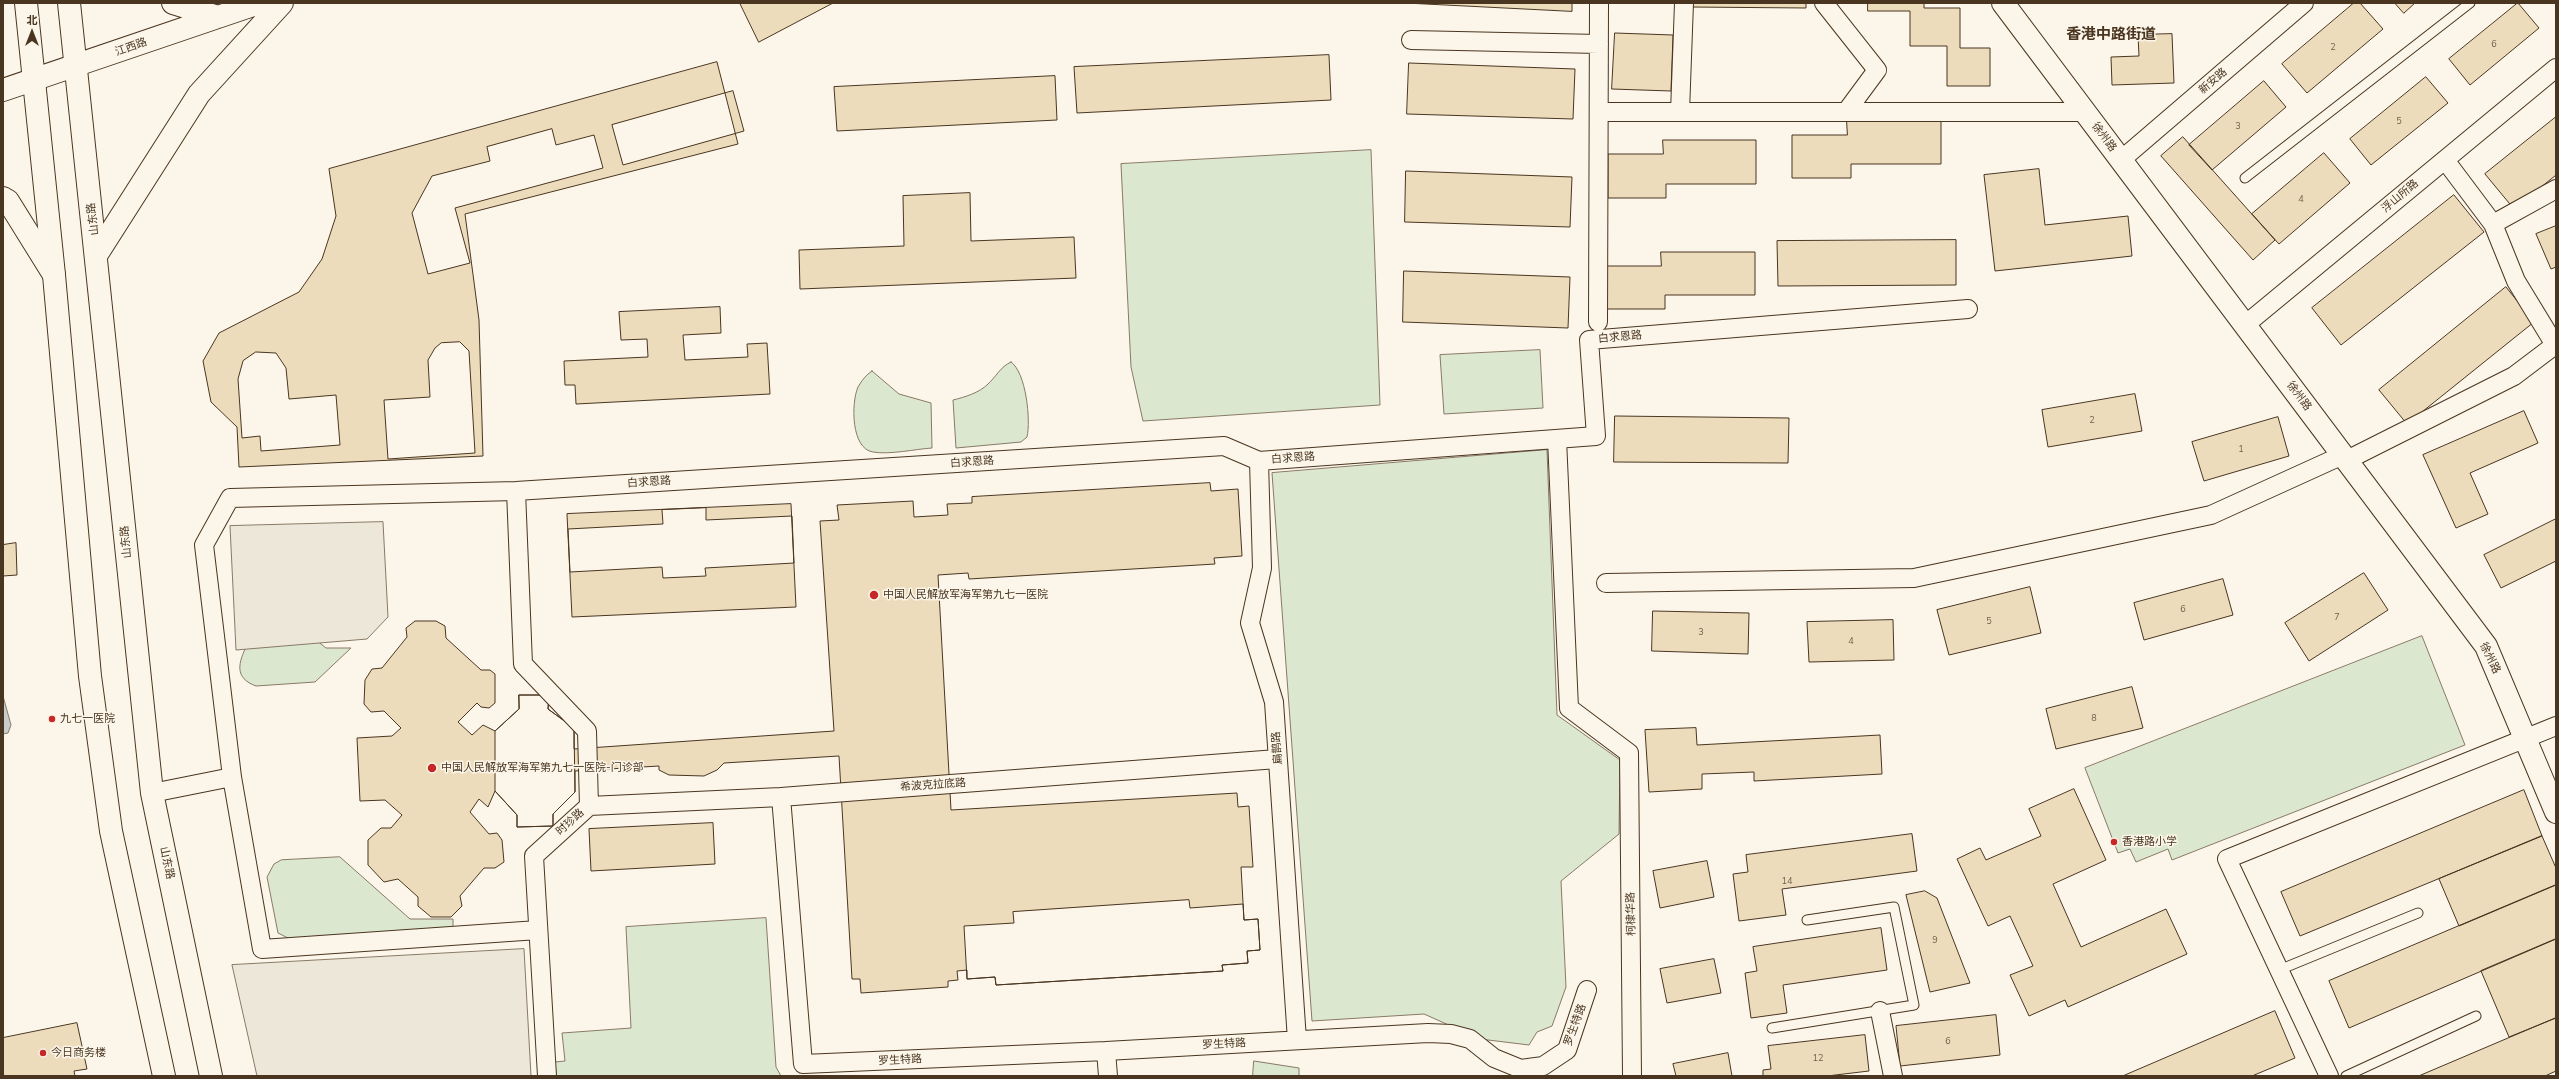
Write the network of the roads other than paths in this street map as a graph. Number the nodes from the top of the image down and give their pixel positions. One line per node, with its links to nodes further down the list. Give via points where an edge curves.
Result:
1 (26, 3): 17 (main road)
2 (69, 3): 15 (main road, 山东路)
3 (173, 3): 12 (main road)
4 (259, 3): 12 (main road, 江西路)
5 (282, 3): 29 (main road, via 199,94)
6 (1599, 3): 14 (street)
7 (1684, 3): 20 (street)
8 (1824, 3): 21 (street, via 1877,70)
9 (2004, 3): 22 (main road, 徐州路)
10 (2304, 3): 23 (street, 新安路)
11 (2470, 3): 25 (lane)
12 (218, 17): 15 (main road, 江西路)
13 (1411, 40): 14 (street)
14 (1599, 44): 19 (street)
15 (75, 66): 17 (main road, 江西路); 29 (main road, 山东路)
16 (2556, 68): 24 (street, 浮山所路)
17 (34, 80): 18 (main road, 江西路); 30 (main road)
18 (3, 90)
19 (1599, 112): 20 (street); 32 (street)
20 (1680, 112): 21 (street)
21 (1846, 112): 22 (street)
22 (2086, 112): 23 (main road, 徐州路)
23 (2121, 160): 33 (main road, 徐州路)
24 (2445, 160): 28 (street); 33 (street, 浮山所路)
25 (2245, 178)
26 (2556, 189): 28 (street)
27 (3, 198): 30 (main road, via 8,200)
28 (2493, 224): 35 (street, via 2516,281 2554,345 2514,376)
29 (97, 254): 43 (main road, 山东路)
30 (54, 275): 57 (main road, via 90,676 110,831)
31 (1968, 309): 34 (street, 白求恩路, via 1589,340 1596,436)
32 (1598, 322)
33 (2245, 324): 35 (main road, 徐州路)
34 (1557, 439): 36 (street, 白求恩路); 61 (street, 柯棣华路, via 1569,708 1629,753)
35 (2345, 457): 38 (street, via 2211,515 1914,578); 40 (main road, 徐州路, via 2486,646)
36 (1259, 461): 37 (street, 白求恩路, via 1224,446); 41 (street, 扁鹊路, via 1262,568 1250,624 1274,702)
37 (516, 491): 42 (street, 白求恩路, via 230,498 204,545); 45 (street, 时珍路, via 523,664 587,731)
38 (1606, 583)
39 (2556, 726): 40 (street)
40 (2525, 738): 46 (main road, 徐州路); 50 (street, via 2227,859)
41 (1277, 759): 44 (street, 希波克拉底路); 55 (street, 扁鹊路)
42 (232, 777): 43 (street); 49 (street, via 262,949)
43 (152, 793): 58 (main road, 山东路)
44 (781, 797): 45 (street, 希波克拉底路); 56 (street, 罗生特路, via 803,1064)
45 (589, 806): 49 (street, 时珍路, via 534,856)
46 (2556, 812)
47 (2418, 913): 50 (lane)
48 (1807, 920): 52 (lane, via 1894,907 1914,1005)
49 (538, 930): 59 (street, 时珍路)
50 (2280, 970): 63 (street)
51 (1587, 990): 55 (street, 罗生特路, via 1567,1050 1543,1066 1521,1069 1494,1058 1470,1039 1451,1034)
52 (1880, 1011): 54 (lane); 62 (street)
53 (2476, 1016): 64 (lane)
54 (1772, 1028)
55 (1297, 1040): 56 (street, 罗生特路)
56 (1106, 1051): 60 (street)
57 (164, 1076)
58 (211, 1076)
59 (547, 1076)
60 (1108, 1076)
61 (1632, 1076)
62 (1893, 1076)
63 (2329, 1076)
64 (2346, 1076)

